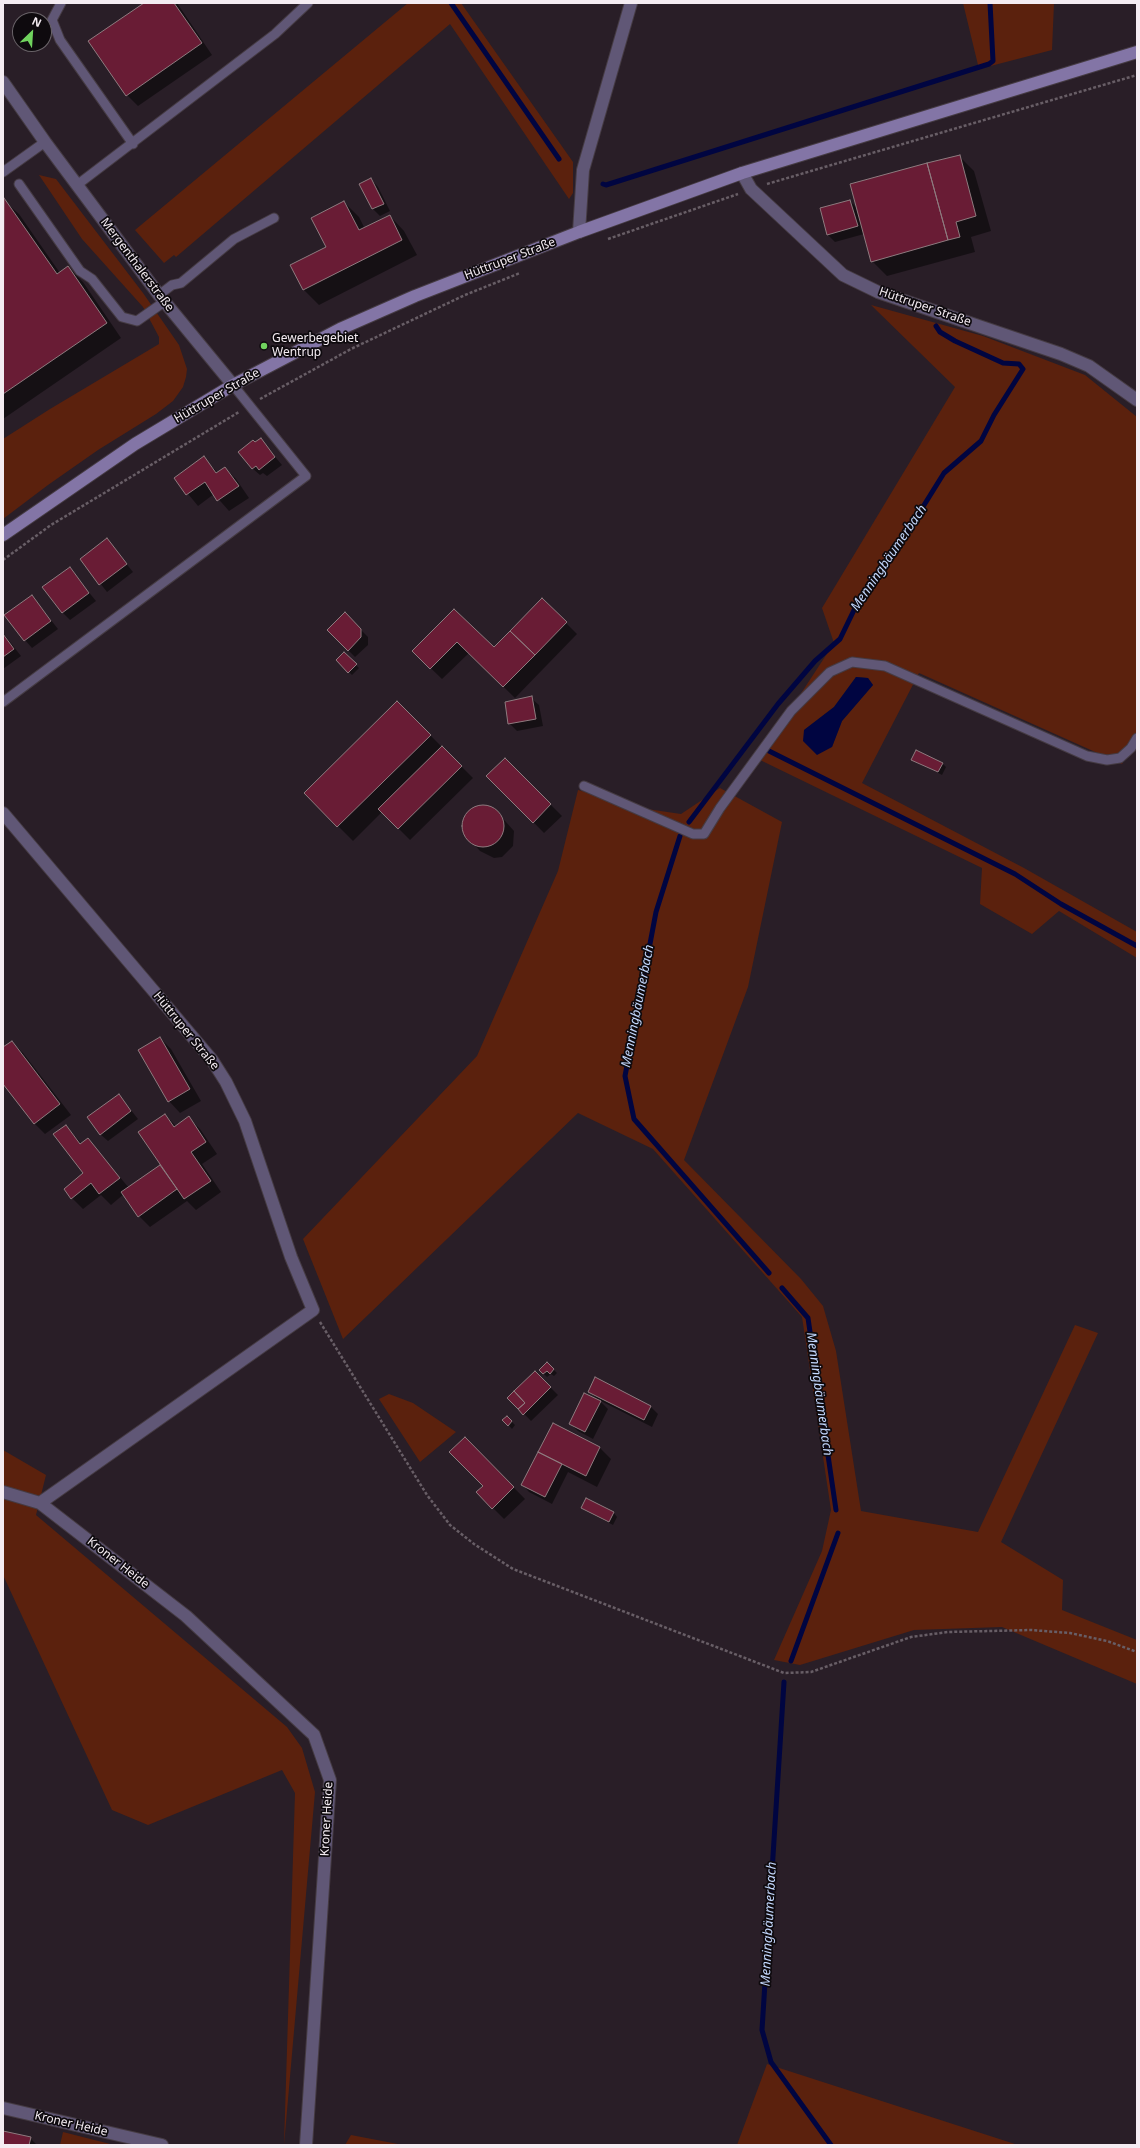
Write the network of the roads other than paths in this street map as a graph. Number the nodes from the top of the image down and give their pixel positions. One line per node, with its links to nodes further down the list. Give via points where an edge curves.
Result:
1 (61, 3): 7 (lane, via 52,20 60,40)
2 (308, 3): 7 (lane, via 275,34)
3 (631, 3): 13 (street, via 583,170)
4 (1137, 52): 9 (main road, Hüttruper Straße)
5 (3, 82): 6 (street, Mergenthalerstraße)
6 (45, 142): 8 (lane); 11 (street, Mergenthalerstraße)
7 (133, 144): 11 (lane)
8 (3, 172)
9 (742, 173): 13 (main road, Hüttruper Straße); 16 (street, Hüttruper Straße, via 751,189 843,275 878,292 1061,354 1088,366)
10 (19, 184): 14 (lane, via 80,271 92,279 122,317 137,320)
11 (77, 185): 14 (street, Mergenthalerstraße)
12 (274, 218): 14 (lane, via 234,239 181,283 172,285)
13 (579, 232): 15 (main road, Hüttruper Straße, via 340,329)
14 (162, 299): 15 (street, Mergenthalerstraße)
15 (232, 385): 17 (main road, Hüttruper Straße, via 135,444); 18 (lane, via 306,476)
16 (1137, 400)
17 (3, 534)
18 (3, 702)
19 (1137, 738): 20 (lane, via 1120,758 1107,760 1087,756 885,666 852,662 830,672 791,711 704,834 693,834)
20 (584, 786)
21 (3, 813): 23 (street, Hüttruper Straße, via 212,1060 226,1082 245,1121 291,1257 313,1310)
22 (3, 1492): 23 (street, Kroner Heide)
23 (40, 1503): 26 (street, Kroner Heide, via 186,1616 314,1735 330,1780)
24 (3, 2108): 25 (street, Kroner Heide)
25 (162, 2145)
26 (306, 2145)

